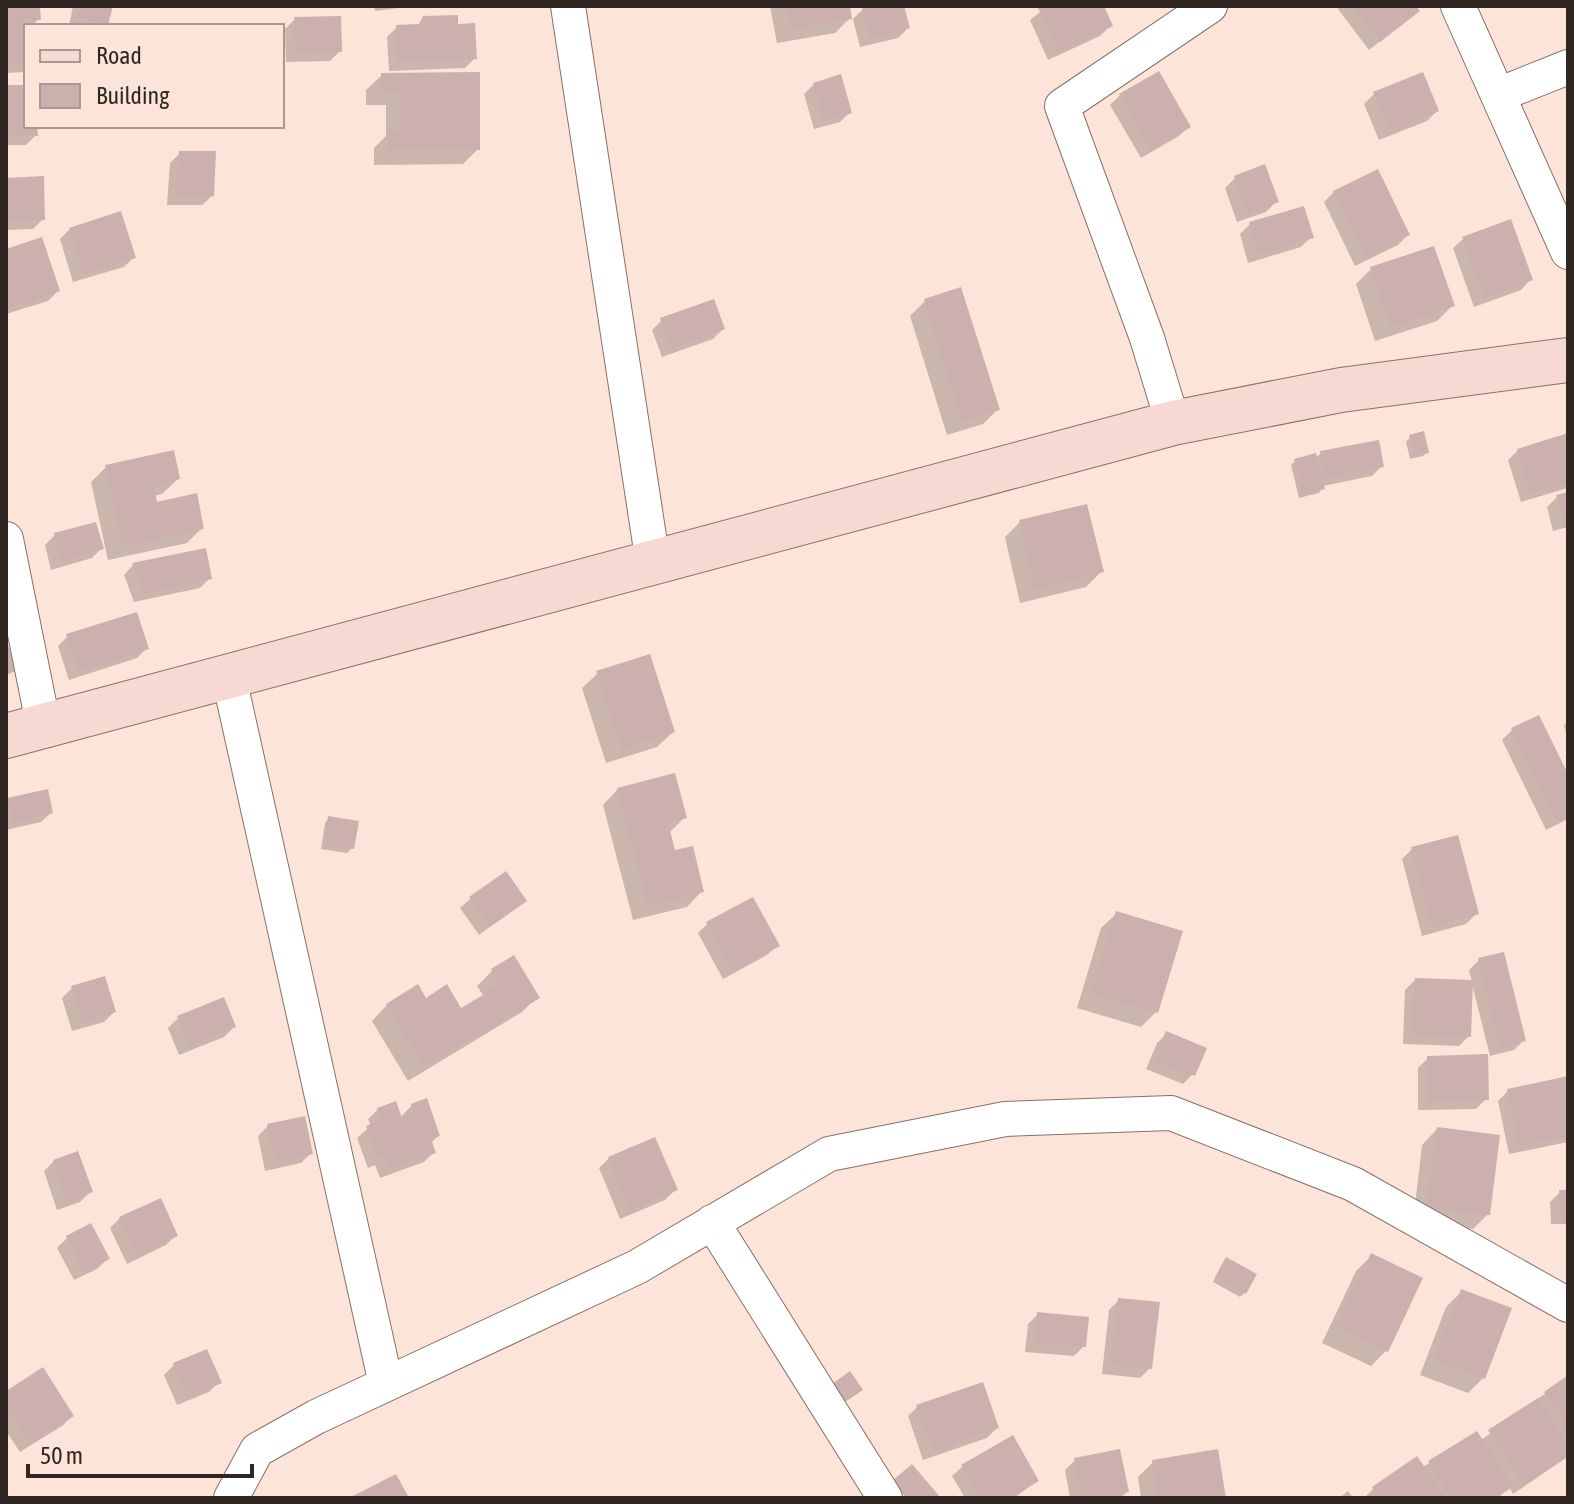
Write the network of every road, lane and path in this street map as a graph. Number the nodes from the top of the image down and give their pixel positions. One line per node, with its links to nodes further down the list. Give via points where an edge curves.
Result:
1 (568, 6): 10 (street)
2 (1210, 6): 8 (street, via 1062,106)
3 (1458, 6): 5 (street)
4 (1568, 67): 5 (street)
5 (1498, 95): 6 (street)
6 (1568, 252)
7 (1568, 360): 8 (street, via 1341,390)
8 (1173, 423): 10 (street)
9 (6, 539): 12 (street)
10 (653, 563): 11 (street)
11 (229, 678): 12 (street); 15 (street)
12 (25, 732)
13 (712, 1222): 14 (street, via 829,1154 1005,1119 1171,1113 1353,1184); 15 (street, via 637,1267); 17 (street)
14 (1568, 1305)
15 (386, 1384): 16 (street, via 257,1450)
16 (231, 1498)
17 (885, 1498)

